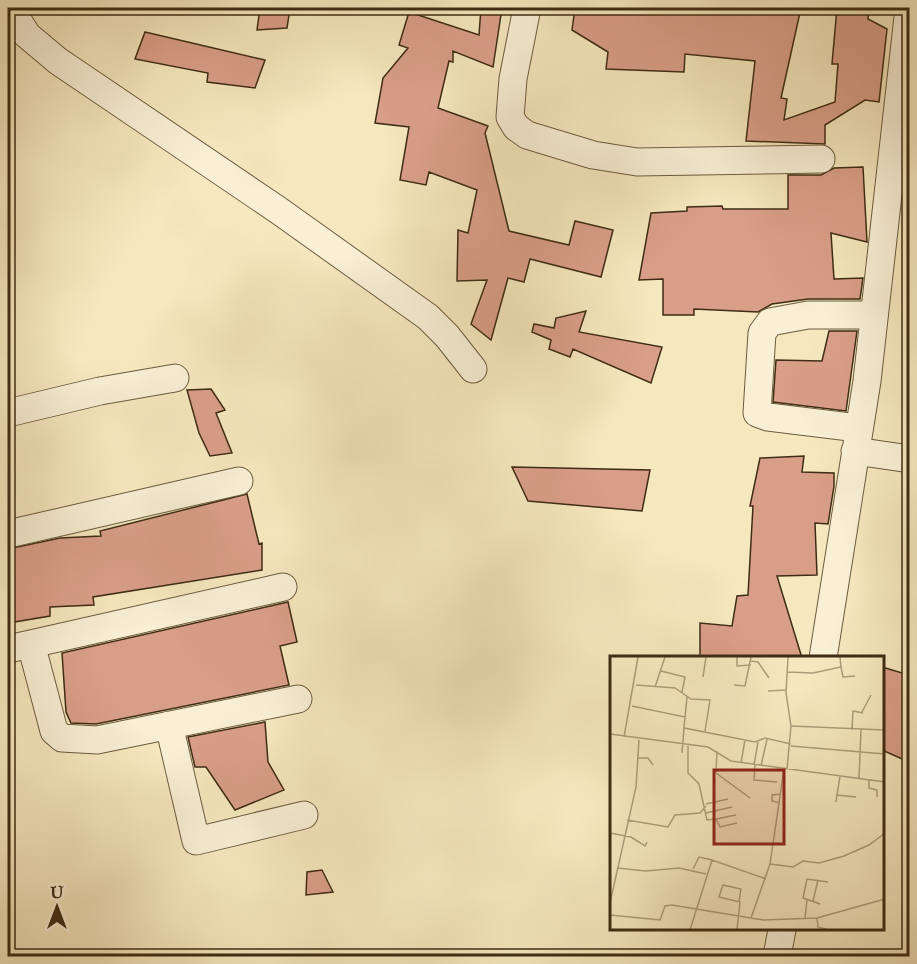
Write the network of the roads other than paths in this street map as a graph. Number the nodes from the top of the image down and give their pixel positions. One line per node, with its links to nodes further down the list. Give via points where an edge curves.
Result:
1 (10, 8): 6 (street, via 27,35 58,61 428,316)
2 (527, 8): 4 (street, via 510,117 527,135 593,155 637,162)
3 (909, 8): 5 (street)
4 (821, 159)
5 (874, 315): 9 (street); 9 (street, via 792,317 770,322 762,333 757,413)
6 (473, 369)
7 (176, 378): 8 (street)
8 (8, 413)
9 (857, 440): 10 (street); 15 (street)
10 (909, 459)
11 (239, 482): 12 (street)
12 (8, 534)
13 (283, 587): 14 (street)
14 (19, 646): 17 (street, via 54,730 62,738 97,740)
15 (823, 656)
16 (298, 699): 17 (street)
17 (169, 725): 18 (street, via 196,841)
18 (304, 815)
19 (782, 931): 20 (street)
20 (777, 957)

